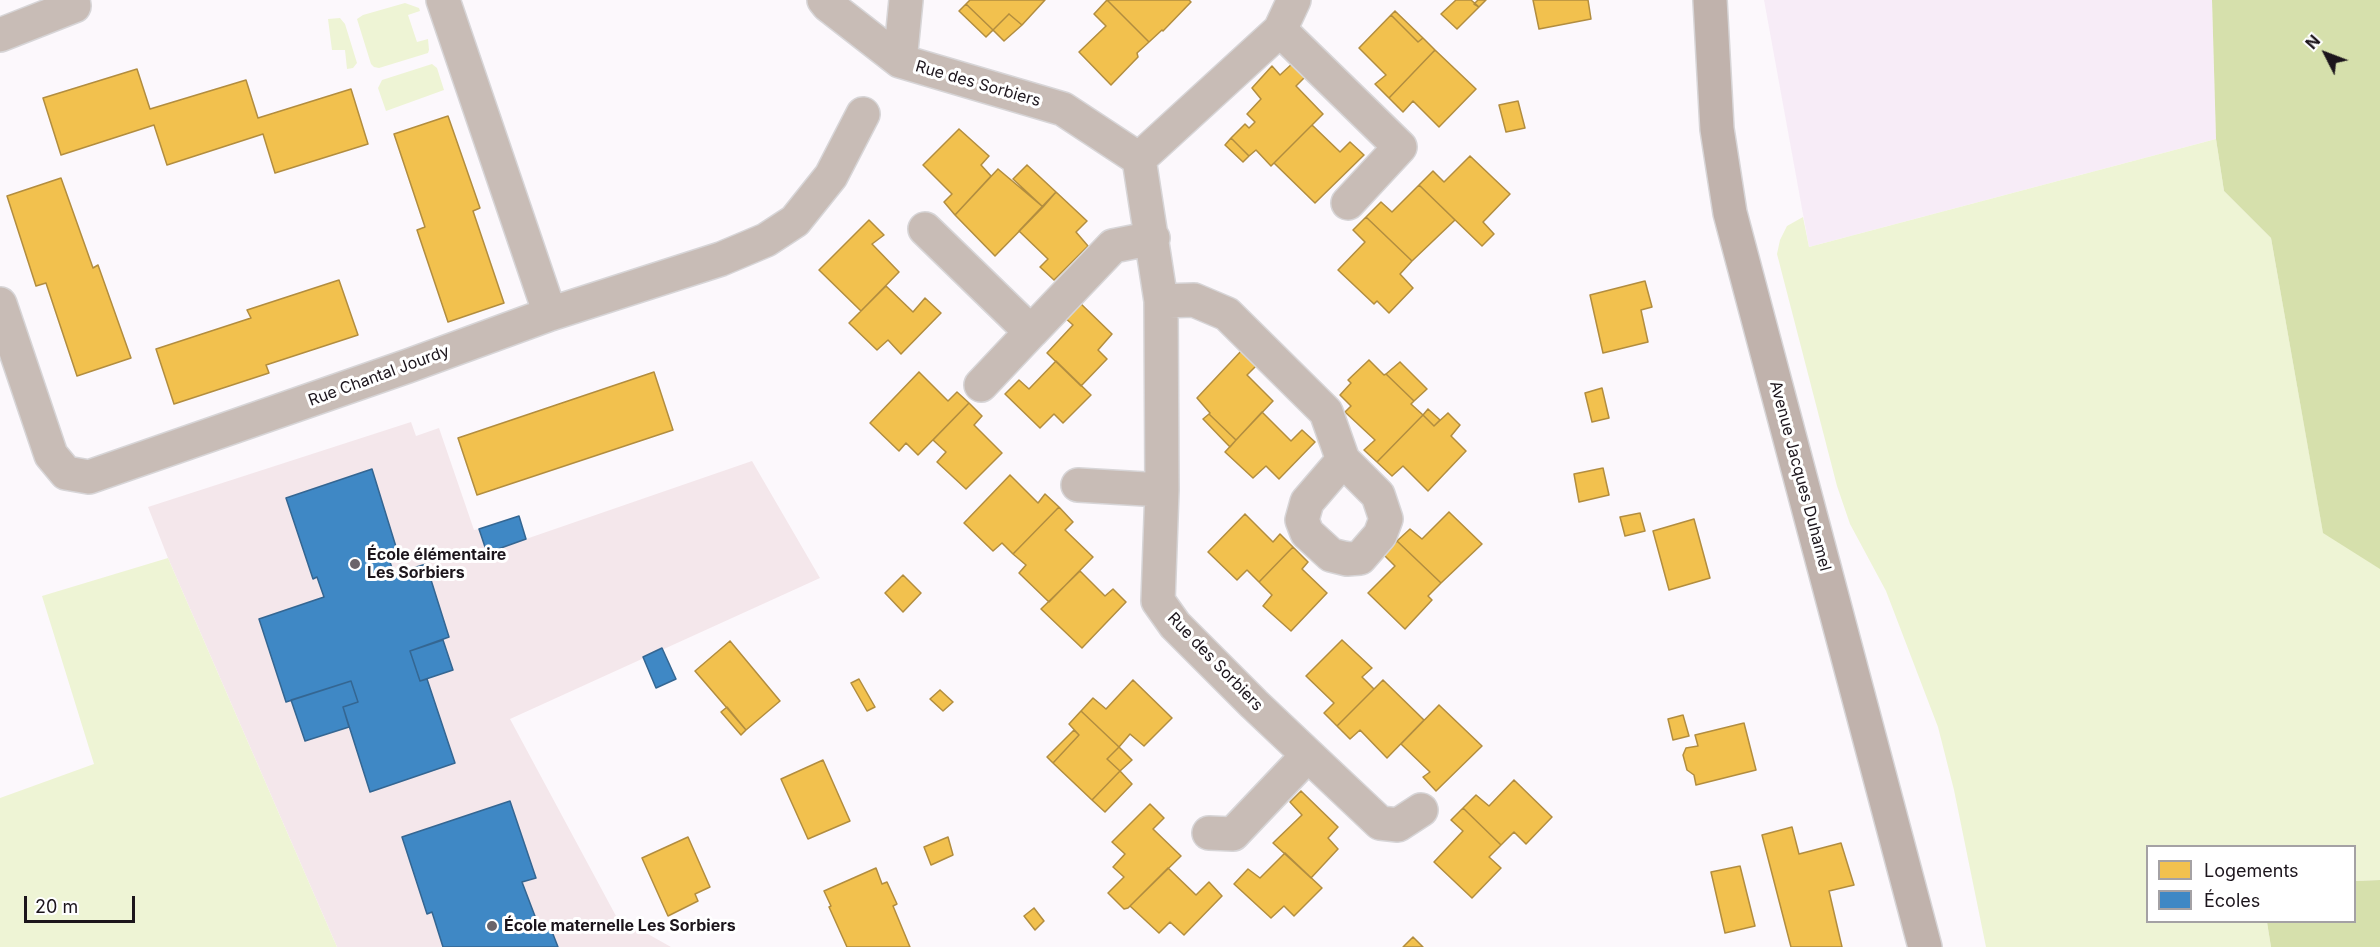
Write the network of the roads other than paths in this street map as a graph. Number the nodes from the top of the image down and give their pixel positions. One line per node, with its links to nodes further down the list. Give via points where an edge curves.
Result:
1 (73, 0): 8 (street, via 74,6)
2 (443, 0): 17 (street)
3 (824, 0): 9 (street, Rue des Sorbiers)
4 (906, 0): 9 (street)
5 (1293, 0): 7 (street)
6 (1710, 0): 26 (main road, Avenue Jacques Duhamel, via 1717,129 1730,213)
7 (1281, 30): 11 (street); 12 (street, via 1401,147)
8 (0, 35)
9 (900, 61): 11 (street, Rue des Sorbiers, via 1063,109)
10 (863, 114): 17 (street, Rue Chantal Jourdy, via 831,176 795,221 776,234 721,259)
11 (1139, 159): 14 (street, Rue des Sorbiers)
12 (1348, 203)
13 (925, 229): 18 (street)
14 (1153, 238): 15 (street, Rue des Sorbiers); 18 (street, via 1113,246)
15 (1161, 301): 20 (street, via 1194,300 1227,314 1326,412); 22 (street, Rue des Sorbiers)
16 (0, 304): 17 (street, Rue Chantal Jourdy, via 51,455 66,473 89,477)
17 (550, 314)
18 (1030, 332): 19 (street)
19 (981, 385)
20 (1343, 460)
21 (1078, 485): 22 (street)
22 (1162, 490): 23 (street, Rue des Sorbiers, via 1158,601 1175,625)
23 (1308, 755): 24 (street, Rue des Sorbiers, via 1380,823 1398,825); 25 (street, via 1233,834)
24 (1421, 810)
25 (1209, 833)
26 (1925, 947)

